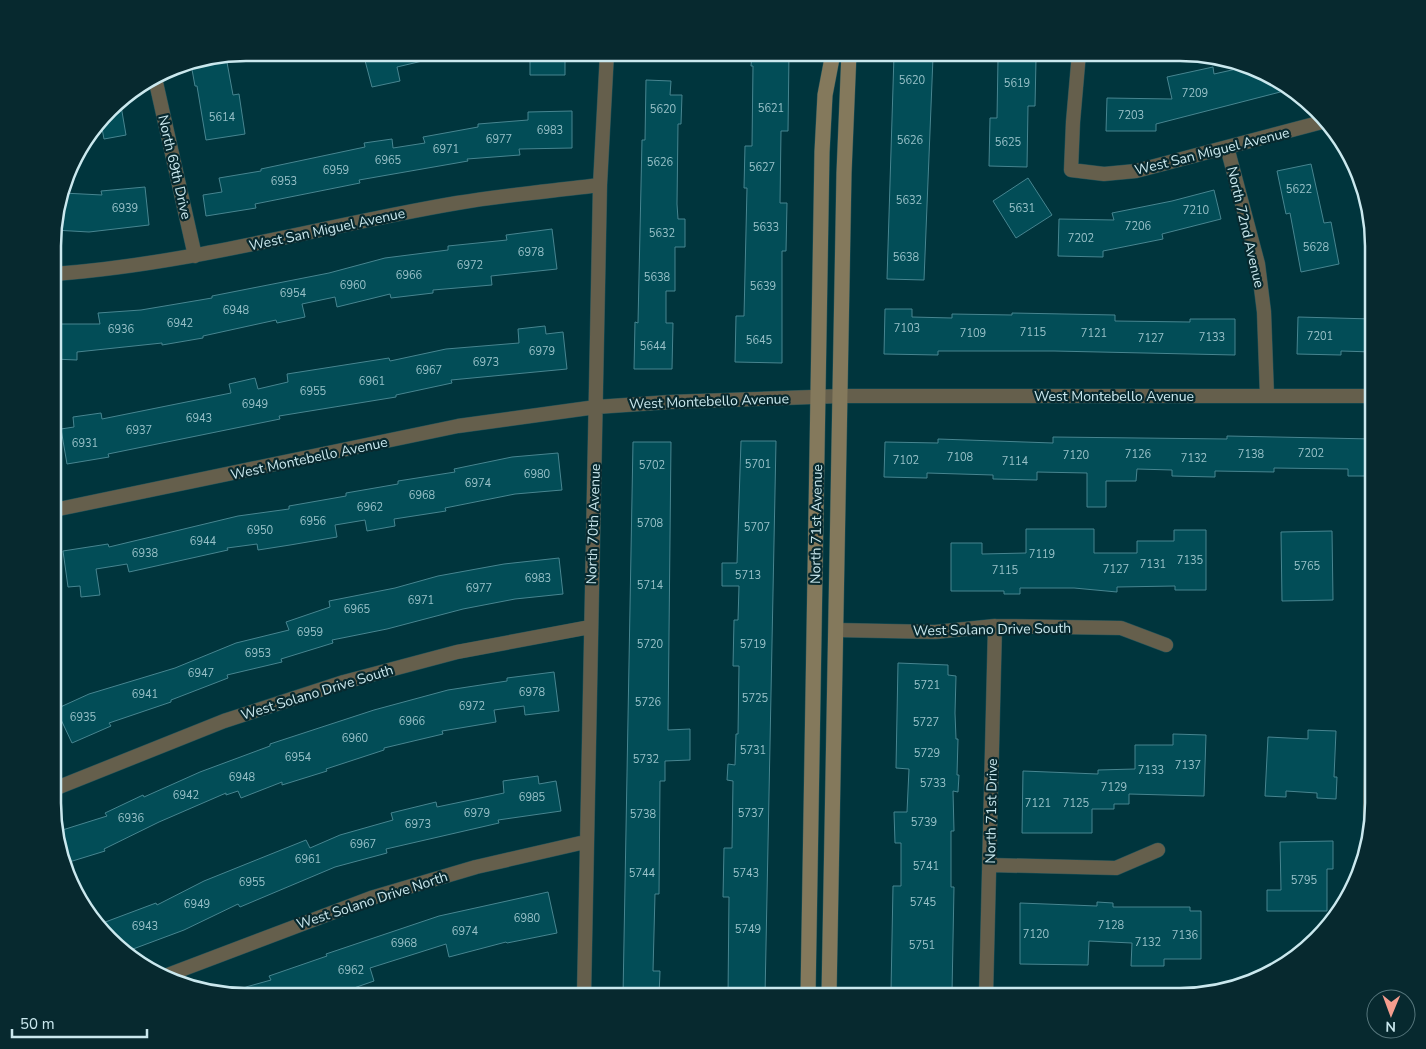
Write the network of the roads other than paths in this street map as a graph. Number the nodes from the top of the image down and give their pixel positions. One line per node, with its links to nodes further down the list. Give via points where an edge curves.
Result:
1 (607, 61): 8 (street, North 70th Avenue)
2 (831, 61): 14 (street, North 71st Avenue, via 825,95 822,152)
3 (849, 61): 11 (street, North 71st Avenue)
4 (1078, 61): 7 (street, West San Miguel Avenue, via 1071,170 1104,174 1136,171)
5 (156, 85): 9 (street, North 69th Drive)
6 (1318, 123): 7 (street, West San Miguel Avenue)
7 (1227, 147): 12 (street, North 72nd Avenue, via 1258,264 1264,312)
8 (600, 185): 9 (street, West San Miguel Avenue, via 457,203); 15 (street, North 70th Avenue)
9 (195, 256): 10 (street, West San Miguel Avenue)
10 (61, 273)
11 (841, 396): 12 (street, West Montebello Avenue); 14 (street, West Montebello Avenue); 20 (street, North 71st Avenue)
12 (1267, 396): 13 (street, West Montebello Avenue)
13 (1365, 396)
14 (819, 397): 15 (street, West Montebello Avenue); 19 (street, North 71st Avenue)
15 (596, 407): 16 (street, West Montebello Avenue, via 458,426); 18 (street, North 70th Avenue)
16 (61, 509)
17 (995, 626): 20 (street, West Solano Drive South, via 936,632); 21 (street, West Solano Drive South, via 1121,628); 25 (street, North 71st Drive)
18 (590, 627): 22 (street, West Solano Drive South, via 458,652 344,682 224,721); 23 (street, North 70th Avenue)
19 (814, 630): 20 (street, West Solano Drive South); 28 (street, North 71st Avenue)
20 (836, 630): 29 (street, North 71st Avenue)
21 (1166, 645)
22 (61, 786)
23 (585, 842): 26 (street, West Solano Drive North, via 476,867 371,898); 27 (street, North 70th Avenue)
24 (1158, 850): 25 (street, via 1116,868)
25 (990, 865): 30 (street, North 71st Drive)
26 (173, 973)
27 (584, 988)
28 (808, 988)
29 (829, 988)
30 (986, 988)

